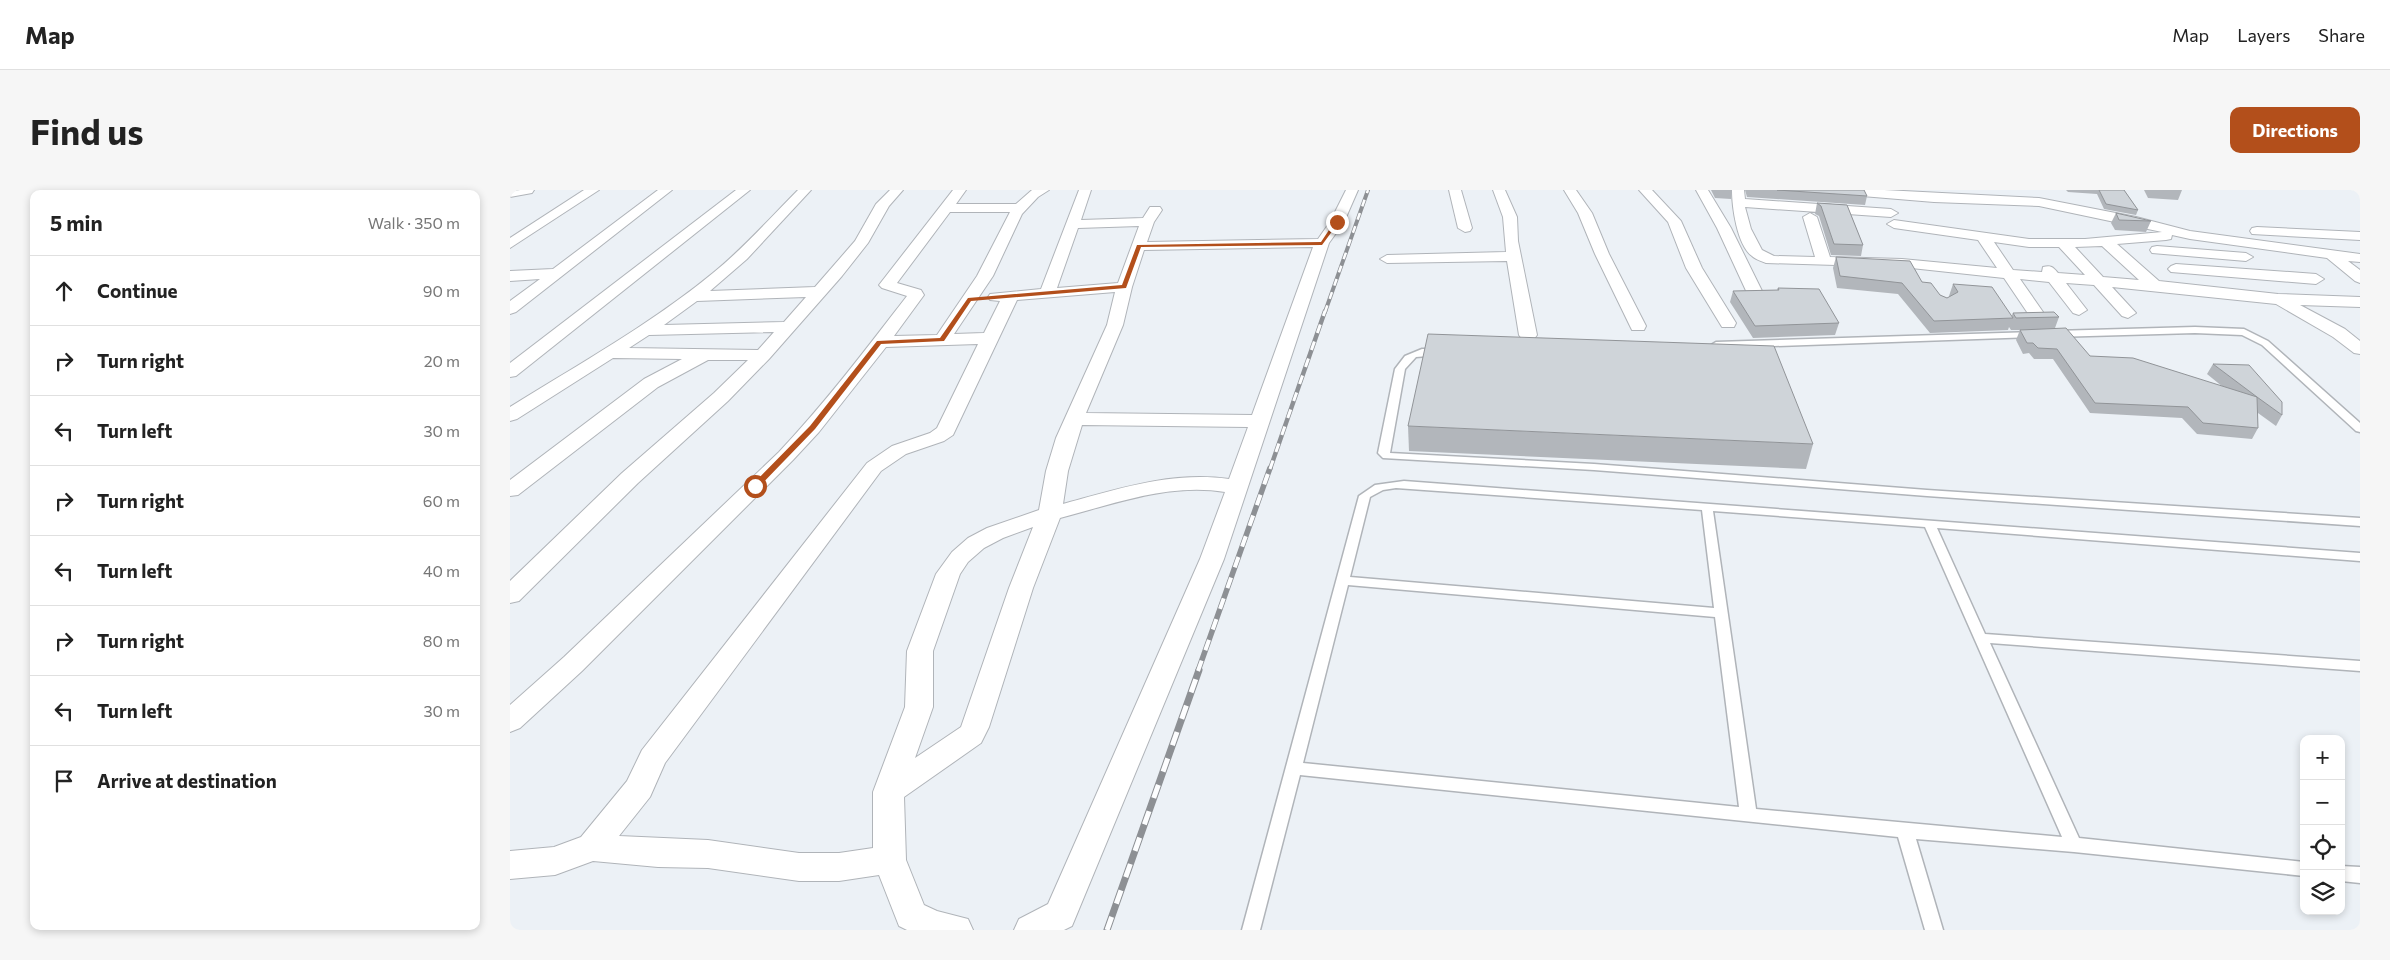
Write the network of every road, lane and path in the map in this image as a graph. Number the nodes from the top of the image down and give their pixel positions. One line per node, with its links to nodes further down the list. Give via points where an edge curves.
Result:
1 (528, 190): 19 (street)
2 (593, 190): 38 (street)
3 (666, 190): 53 (street)
4 (744, 190): 94 (street)
5 (805, 190): 66 (street, via 760,239)
6 (896, 190): 64 (street, via 883,204 861,243)
7 (960, 190): 23 (street)
8 (1043, 190): 24 (street, via 1033,194)
9 (1085, 190): 27 (street)
10 (1352, 190): 39 (street)
11 (1455, 190): 28 (street)
12 (1499, 190): 44 (street, via 1510,217)
13 (1570, 190): 79 (street)
14 (1645, 190): 78 (street, via 1674,221 1706,290)
15 (1702, 190): 68 (street)
16 (1838, 190): 18 (street)
17 (2036, 190): 22 (street)
18 (1880, 193): 21 (street); 26 (street)
19 (511, 194)
20 (1739, 196): 26 (street); 49 (street, via 1739,213 1744,229 1759,256 1784,261)
21 (1982, 200): 22 (street); 34 (street)
22 (2052, 204): 30 (street)
23 (946, 208): 24 (street); 87 (street, via 887,285 916,295)
24 (1021, 208): 69 (street)
25 (1810, 217): 49 (street)
26 (1893, 219): 29 (street); 43 (street)
27 (1073, 224): 41 (street, via 1151,216); 65 (street)
28 (1465, 228)
29 (1946, 231): 31 (street); 52 (street)
30 (2190, 235): 33 (street); 35 (street)
31 (1982, 236): 34 (street); 54 (street)
32 (2360, 236): 35 (street, via 2239,231 2235,233)
33 (2141, 237): 36 (street); 42 (street)
34 (2006, 239): 37 (street)
35 (2234, 240): 47 (street)
36 (2106, 242): 40 (street); 61 (street)
37 (2029, 243): 40 (street); 56 (street)
38 (510, 244)
39 (1322, 244): 41 (street); 99 (street)
40 (2064, 244): 60 (street)
41 (1139, 246): 62 (street)
42 (2158, 250): 48 (street); 51 (street)
43 (1900, 253): 49 (street); 50 (street)
44 (1514, 256): 46 (street); 83 (street)
45 (2360, 258): 47 (street)
46 (1387, 259)
47 (2335, 259): 48 (street); 57 (street)
48 (2294, 260): 58 (street)
49 (1824, 261)
50 (1919, 266): 52 (street); 59 (street)
51 (2176, 269): 58 (street); 63 (street)
52 (1962, 270): 54 (street)
53 (556, 273): 55 (street); 73 (street)
54 (2007, 273): 56 (street); 75 (street)
55 (510, 276)
56 (2052, 277): 60 (street); 74 (street)
57 (2360, 278)
58 (2316, 279): 71 (street)
59 (1929, 281)
60 (2100, 281): 61 (street); 76 (street)
61 (2153, 284): 63 (street)
62 (1124, 287): 65 (street); 98 (street, via 1115,325)
63 (2195, 288): 70 (street)
64 (820, 292): 66 (street); 80 (street)
65 (1047, 293): 67 (street)
66 (692, 296): 81 (street)
67 (1011, 296): 69 (street); 85 (street)
68 (1756, 296)
69 (970, 299): 86 (street)
70 (2278, 299): 71 (street); 82 (street)
71 (2342, 301): 72 (street); 77 (street)
72 (2360, 302)
73 (510, 309)
74 (2079, 310)
75 (2035, 312)
76 (2128, 313)
77 (2360, 314)
78 (1728, 323)
79 (1638, 326)
80 (788, 327): 81 (street); 93 (street)
81 (644, 330): 91 (street)
82 (2339, 334): 84 (street); 89 (street)
83 (1528, 335)
84 (2360, 337)
85 (990, 338): 86 (street); 119 (street, via 946,431 899,450 874,467 652,758 638,788)
86 (942, 340): 87 (street)
87 (879, 342): 113 (street, via 786,456 573,664)
88 (1703, 345): 100 (lane, via 2109,332 2244,332 2266,343)
89 (2360, 349)
90 (1448, 352): 105 (lane, via 1418,352 1405,360 1400,369 1384,453 1387,456 1604,468)
91 (609, 353): 92 (street); 95 (street)
92 (704, 354): 93 (street); 102 (street, via 651,382)
93 (763, 356): 109 (street, via 630,478)
94 (510, 372)
95 (556, 386): 96 (street); 97 (street)
96 (510, 388)
97 (510, 415)
98 (1076, 419): 99 (street); 104 (street, via 1066,438)
99 (1260, 422): 101 (street)
100 (2360, 429)
101 (1236, 487): 104 (street, via 1203,482 1154,486); 126 (street, via 1212,559 1060,915)
102 (510, 490)
103 (1707, 507): 106 (lane); 108 (lane, via 1430,486 1378,486 1365,496); 110 (lane)
104 (1050, 514): 115 (street, via 971,735); 115 (street, via 976,543 948,574 920,651 919,707)
105 (2360, 522)
106 (1930, 524): 107 (lane); 111 (lane)
107 (2360, 557)
108 (1343, 580): 110 (lane); 114 (lane)
109 (510, 596)
110 (1721, 613): 116 (lane)
111 (1980, 638): 112 (lane); 118 (lane)
112 (2360, 666)
113 (510, 721)
114 (1294, 768): 116 (lane); 127 (lane)
115 (888, 792): 120 (street)
116 (1748, 814): 117 (lane)
117 (1905, 832): 118 (lane); 128 (lane)
118 (2074, 845): 122 (lane)
119 (592, 847): 120 (street, via 708,854 799,867 839,867); 121 (street, via 555,861)
120 (890, 860): 125 (street, via 911,915 933,926)
121 (510, 865)
122 (2300, 869)
123 (2345, 873): 124 (lane)
124 (2360, 875)
125 (956, 930)
126 (1031, 930)
127 (1251, 930)
128 (1934, 930)

